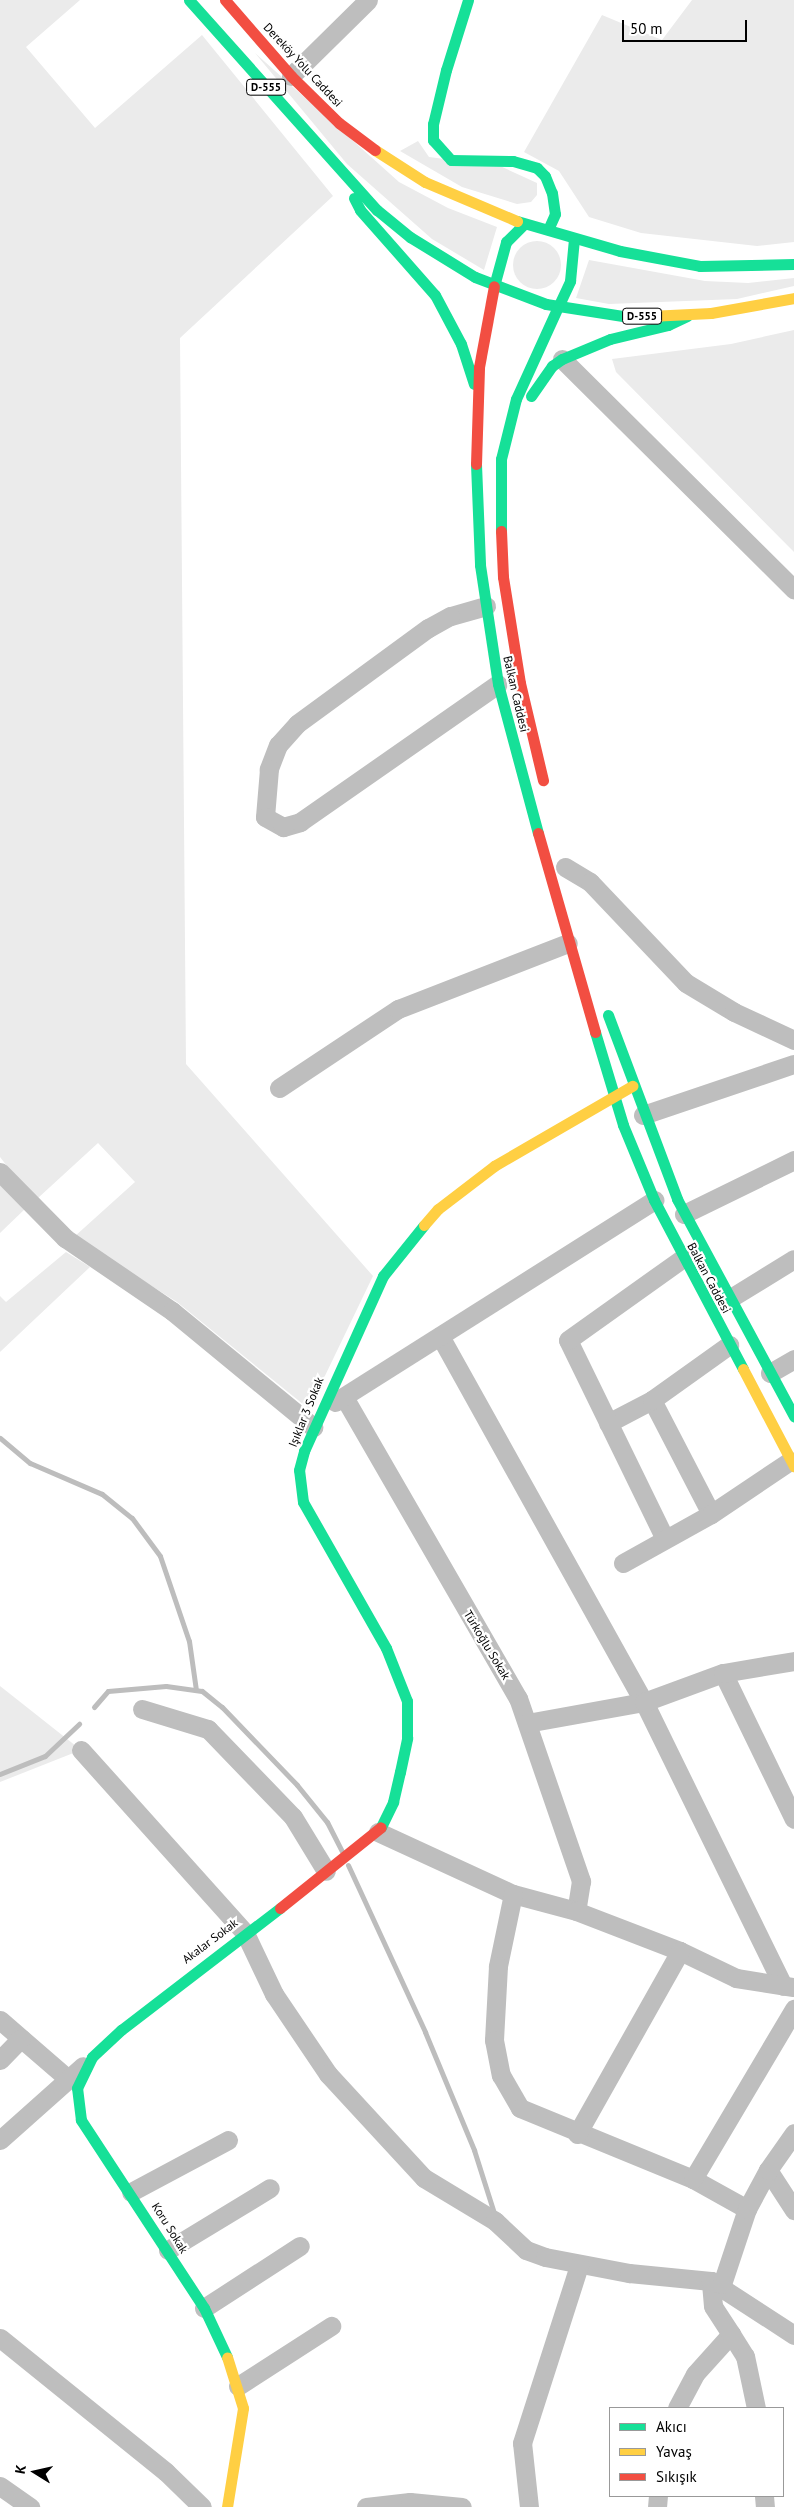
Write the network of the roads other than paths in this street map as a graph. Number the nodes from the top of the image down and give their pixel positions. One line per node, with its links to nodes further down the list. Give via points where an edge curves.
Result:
1 (189, 0): 6 (main road, D-555)
2 (225, 0): 5 (main road, Dereköy Yolu Caddesi / D-555)
3 (368, 0): 5 (street)
4 (468, 0): 8 (main road, via 446,70 433,124 433,140 440,151 452,160 513,160 537,168 545,176 552,193 555,214)
5 (291, 76): 7 (main road, Dereköy Yolu Caddesi / D-555, via 365,144 425,182)
6 (342, 174): 11 (main road, D-555, via 410,237 452,265); 16 (main road, via 360,210 435,296 461,344)
7 (524, 224): 8 (main road, D-555); 11 (main road, Balkan Caddesi, via 506,242)
8 (548, 230): 9 (main road, D-555)
9 (574, 239): 10 (main road, D-555, via 700,266); 13 (main road, Balkan Caddesi, via 570,281)
10 (794, 264)
11 (494, 286): 13 (main road, D-555); 16 (main road, Balkan Caddesi)
12 (794, 298): 14 (main road, D-555)
13 (558, 307): 14 (main road, D-555, via 622,317); 17 (main road, Balkan Caddesi)
14 (691, 314): 15 (main road, via 668,325 610,339)
15 (562, 359): 17 (main road, via 552,366 524,406); 18 (street)
16 (477, 393): 19 (main road, Balkan Caddesi, via 475,498)
17 (510, 419): 21 (main road, Balkan Caddesi, via 499,491 503,578 520,682)
18 (794, 589)
19 (486, 606): 20 (main road, Balkan Caddesi); 20 (street, via 450,616 428,628 297,724 278,745 269,769 265,818 283,826 300,822)
20 (498, 684): 24 (main road, Balkan Caddesi)
21 (547, 794)
22 (564, 863): 23 (main road); 26 (street, via 590,882 686,983 734,1012)
23 (571, 886)
24 (568, 944): 29 (street, via 398,1010); 30 (main road, Balkan Caddesi)
25 (606, 1007): 28 (main road, Balkan Caddesi)
26 (794, 1040)
27 (794, 1064): 31 (street)
28 (632, 1086): 30 (main road); 31 (main road, Balkan Caddesi)
29 (279, 1088)
30 (612, 1096): 34 (main road, Balkan Caddesi); 45 (main road, Işıklar 3 Sokak, via 494,1166 438,1209 392,1260)
31 (642, 1115): 35 (main road, Balkan Caddesi)
32 (794, 1160): 35 (street)
33 (0, 1172): 48 (street, via 65,1238 172,1311)
34 (654, 1200): 36 (main road, Balkan Caddesi); 39 (street)
35 (684, 1214): 38 (main road, Balkan Caddesi)
36 (683, 1258): 40 (main road, Balkan Caddesi); 47 (street, via 568,1340)
37 (794, 1259): 38 (street)
38 (729, 1299): 42 (main road, Balkan Caddesi)
39 (440, 1336): 43 (street); 55 (street)
40 (730, 1345): 44 (street); 49 (main road, Balkan Caddesi)
41 (794, 1359): 42 (street)
42 (770, 1373): 46 (main road, Balkan Caddesi)
43 (344, 1396): 45 (street); 57 (street, Türkoğlu Sokak, via 518,1698)
44 (652, 1400): 47 (street); 50 (street)
45 (321, 1411): 48 (main road, Işıklar 3 Sokak)
46 (794, 1416)
47 (608, 1423): 51 (street)
48 (313, 1428): 60 (main road, Işıklar 3 Sokak, via 299,1470 303,1502 386,1648 407,1700 407,1738 400,1772 393,1802)
49 (793, 1462): 50 (street)
50 (711, 1514): 51 (street)
51 (665, 1540): 52 (street)
52 (623, 1563)
53 (794, 1662): 54 (street)
54 (723, 1673): 55 (street); 59 (street)
55 (644, 1702): 57 (street); 66 (street)
56 (142, 1709): 61 (street, via 208,1729 293,1817)
57 (527, 1723): 63 (street, Türkoğlu Sokak, via 581,1881)
58 (80, 1750): 64 (street)
59 (794, 1819)
60 (378, 1832): 61 (main road, Akalar Sokak); 62 (street)
61 (328, 1869): 64 (main road, Akalar Sokak)
62 (513, 1894): 63 (street); 74 (street, via 498,1966 494,2040 501,2075 520,2108)
63 (576, 1911): 65 (street)
64 (245, 1932): 70 (main road, Akalar Sokak, via 121,2030); 85 (street, via 274,1994 328,2074 424,2178 495,2221 526,2250)
65 (680, 1951): 66 (street, via 736,1978); 74 (street)
66 (789, 1986)
67 (794, 2010): 78 (street)
68 (0, 2020): 69 (street)
69 (21, 2038): 71 (street); 72 (street)
70 (92, 2058): 72 (street)
71 (0, 2060)
72 (73, 2083): 75 (street); 80 (main road, Koru Sokak, via 81,2120)
73 (794, 2133): 77 (street)
74 (577, 2134): 78 (street)
75 (0, 2140)
76 (228, 2140): 80 (street)
77 (768, 2170): 81 (street); 82 (street)
78 (692, 2179): 81 (street)
79 (270, 2188): 84 (street)
80 (132, 2192): 84 (main road, Koru Sokak)
81 (747, 2209): 86 (street, via 722,2284)
82 (794, 2210)
83 (300, 2246): 87 (street)
84 (168, 2250): 87 (main road, Koru Sokak)
85 (579, 2264): 86 (street, via 629,2273); 101 (street, via 522,2443)
86 (711, 2280): 89 (street, via 714,2306); 90 (street)
87 (204, 2308): 92 (main road, Koru Sokak)
88 (331, 2326): 92 (street)
89 (731, 2334): 93 (street, via 695,2374); 94 (street, via 746,2356)
90 (794, 2335)
91 (0, 2338): 97 (street, via 166,2472)
92 (238, 2386): 98 (main road, Koru Sokak, via 242,2429)
93 (678, 2407)
94 (756, 2407)
95 (0, 2486): 96 (street)
96 (30, 2507)
97 (202, 2507)
98 (227, 2507)
99 (366, 2507): 100 (street, via 410,2502)
100 (458, 2507)
101 (529, 2507)

